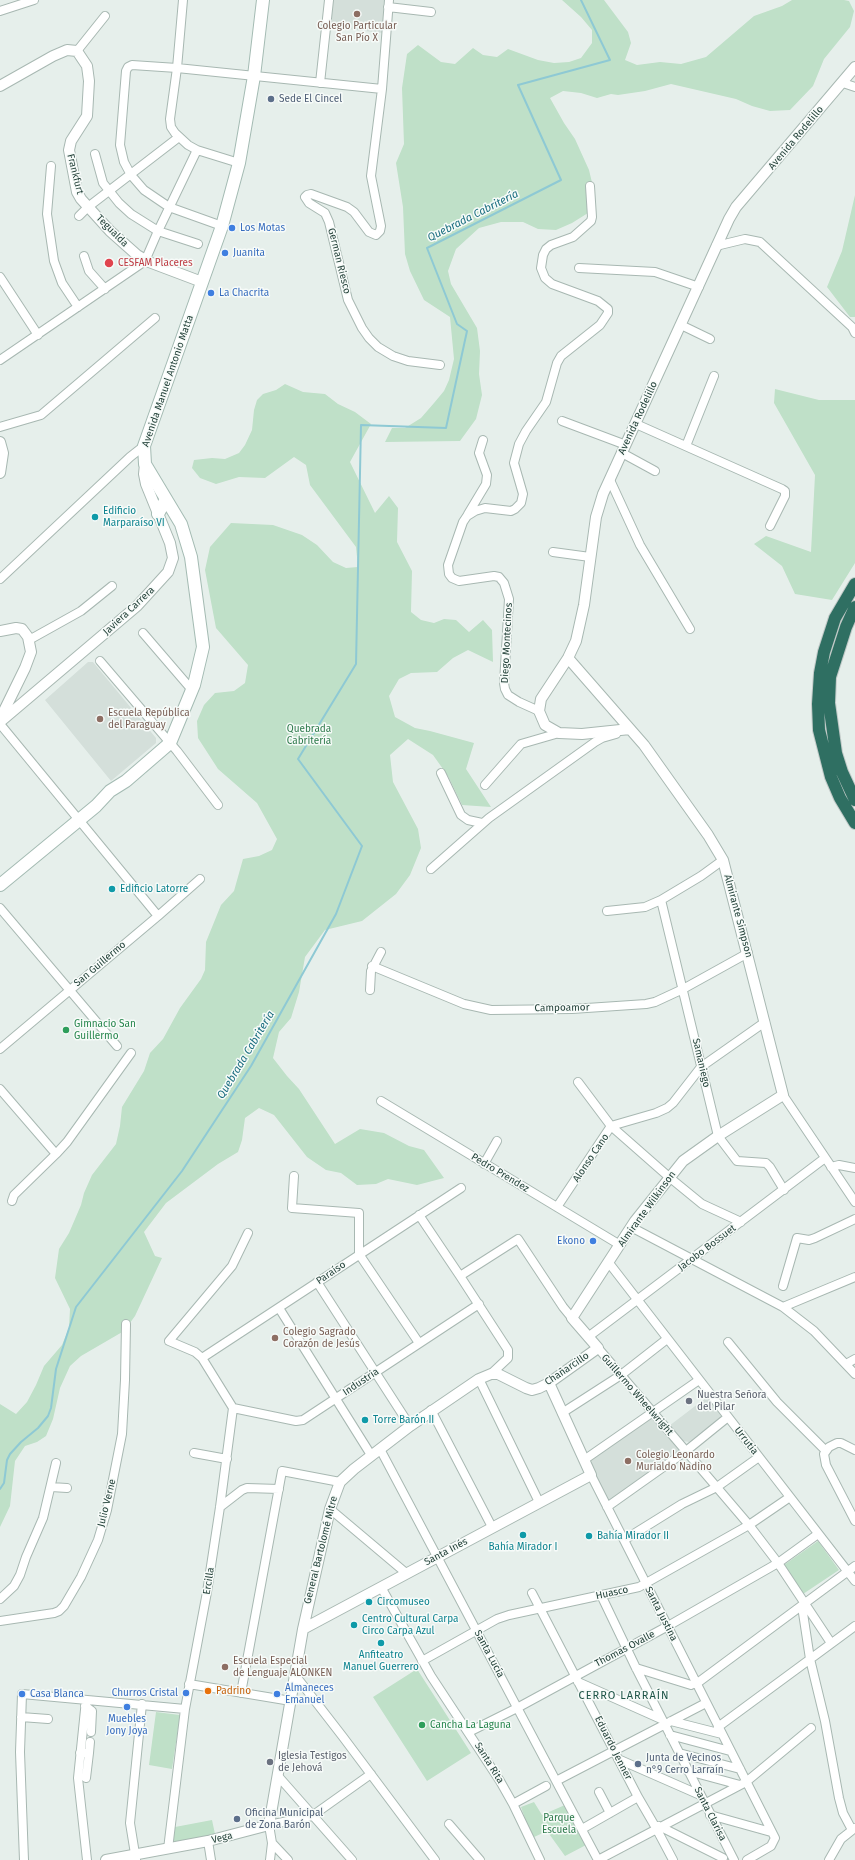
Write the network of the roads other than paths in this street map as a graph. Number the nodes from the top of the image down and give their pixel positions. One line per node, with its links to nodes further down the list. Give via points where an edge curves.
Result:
1 (34, 0): 6 (street)
2 (183, 0): 11 (street)
3 (263, 0): 12 (main road, Avenida Manuel Antonio Matta)
4 (329, 0): 13 (street)
5 (389, 4): 7 (street); 17 (street, German Riesco)
6 (0, 11)
7 (431, 12)
8 (105, 16): 9 (street)
9 (77, 51): 15 (street, via 68,50 53,56); 26 (street, Frankfurt, via 84,58 89,73 88,108 87,116 68,150 77,192)
10 (855, 67): 14 (street, Avenida Rodelillo)
11 (177, 68): 12 (street); 18 (street, via 170,124); 23 (street, via 132,65 126,71 120,145 124,162)
12 (254, 76): 13 (street); 21 (main road, Avenida Manuel Antonio Matta)
13 (320, 83): 17 (street)
14 (843, 83): 16 (street); 32 (street, Avenida Rodelillo, via 736,208)
15 (0, 86)
16 (855, 87)
17 (382, 89): 47 (street, German Riesco, via 372,176 381,226 378,234 369,232 347,207 310,194 305,197 306,201 325,213 348,300 370,338 378,347 393,356 408,361)
18 (178, 137): 19 (street); 23 (street)
19 (197, 150): 21 (street); 27 (street)
20 (95, 154): 25 (street, via 100,177)
21 (239, 163): 29 (main road, Avenida Manuel Antonio Matta)
22 (51, 166): 40 (street, via 47,214 54,261 62,283)
23 (131, 175): 25 (street); 27 (street, via 144,190)
24 (590, 186): 63 (street, via 590,221 574,237 546,249 542,255 541,268 544,278 552,284 598,301 608,309 608,313 600,324 561,356 546,402 519,444 514,463 523,494 521,503 511,511 482,509)
25 (108, 192): 26 (street); 30 (street, via 131,214)
26 (88, 207): 28 (street); 34 (street, Tegualda, via 124,244)
27 (169, 207): 29 (street); 30 (street)
28 (79, 216)
29 (222, 226): 37 (main road, Avenida Manuel Antonio Matta)
30 (158, 231): 31 (street); 34 (street)
31 (198, 244)
32 (716, 246): 38 (street, Avenida Rodelillo); 43 (street, via 745,239 760,242 852,327)
33 (84, 256): 39 (street, via 89,271)
34 (145, 261): 37 (street, Tegualda); 39 (street)
35 (579, 268): 38 (street, via 655,272)
36 (0, 277): 44 (street)
37 (202, 282): 54 (main road, Avenida Manuel Antonio Matta)
38 (699, 287): 42 (street, Avenida Rodelillo)
39 (105, 289): 40 (street)
40 (78, 307): 44 (street)
41 (154, 318): 51 (street, via 41,415)
42 (681, 325): 45 (street); 50 (street, Avenida Rodelillo)
43 (855, 333)
44 (38, 335): 46 (street)
45 (710, 339)
46 (0, 360)
47 (440, 365)
48 (714, 376): 55 (street)
49 (562, 421): 56 (street)
50 (636, 424): 55 (street); 56 (street, Avenida Rodelillo)
51 (0, 427)
52 (483, 440): 63 (street, via 479,453 486,484)
53 (0, 442): 59 (street, via 3,453)
54 (144, 446): 57 (main road, Avenida Manuel Antonio Matta); 67 (street)
55 (686, 446): 64 (street, via 785,491)
56 (624, 449): 58 (street); 60 (street, Avenida Rodelillo)
57 (145, 464): 61 (main road, Avenida Manuel Antonio Matta); 62 (street, Javiera Carrera, via 146,484)
58 (655, 471)
59 (0, 473)
60 (610, 480): 66 (street, Avenida Rodelillo, via 596,517); 71 (street, via 640,545)
61 (166, 499): 62 (main road); 77 (main road, Avenida Manuel Antonio Matta, via 184,529 194,572 203,647)
62 (158, 514): 79 (street, Javiera Carrera, via 170,543 173,558 168,572 138,606)
63 (467, 516): 78 (street, Diego Montecinos, via 450,558 449,574 459,581 494,576 503,582 509,599 505,689 508,695)
64 (770, 526)
65 (553, 552): 66 (street)
66 (590, 557): 75 (street, Avenida Rodelillo, via 580,627)
67 (0, 579)
68 (855, 584): 89 (highway, via 835,618 824,652 818,704 819,730 827,763 840,798)
69 (112, 586): 74 (street, via 81,611)
70 (855, 607): 85 (highway, via 830,677 829,704 836,753)
71 (690, 629)
72 (0, 631): 74 (street, via 16,628 22,630)
73 (143, 633): 77 (street)
74 (29, 640): 79 (street, via 29,659)
75 (568, 658): 78 (street, Avenida Rodelillo, via 543,695); 80 (street, Almirante Simpson)
76 (100, 661): 82 (street)
77 (192, 690): 82 (main road, Avenida Manuel Antonio Matta)
78 (539, 711): 81 (street, via 545,725)
79 (0, 722): 87 (street)
80 (631, 730): 81 (street); 88 (street, via 602,738); 90 (street, Almirante Simpson, via 668,777)
81 (559, 733): 84 (street, via 522,744)
82 (170, 743): 86 (street); 87 (main road, Avenida Manuel Antonio Matta, via 126,781 113,796)
83 (441, 773): 88 (street, via 462,815 468,820)
84 (485, 785)
85 (855, 800)
86 (218, 805)
87 (79, 820): 93 (main road, Avenida Manuel Antonio Matta); 97 (street)
88 (482, 823): 91 (street)
89 (855, 823)
90 (723, 860): 94 (street); 99 (street, Almirante Simpson)
91 (431, 869)
92 (200, 879): 97 (street, San Guillermo)
93 (0, 885)
94 (661, 900): 96 (street, via 638,909); 101 (street, Samaniego)
95 (0, 908): 102 (street)
96 (607, 911)
97 (158, 916): 102 (street, San Guillermo)
98 (381, 952): 100 (street)
99 (748, 953): 101 (street, Campoamor); 104 (street, Almirante Simpson)
100 (372, 966): 101 (street, Campoamor, via 464,1004 491,1010 572,1009 646,1004); 103 (street)
101 (683, 989): 108 (street, Samaniego)
102 (69, 990): 105 (street); 106 (street, San Guillermo)
103 (370, 990)
104 (765, 1022): 108 (street, Alonso Cano); 111 (street, Almirante Simpson)
105 (117, 1046)
106 (0, 1049)
107 (130, 1053): 116 (street)
108 (701, 1067): 113 (street, Alonso Cano, via 667,1108); 114 (street, Samaniego)
109 (578, 1082): 113 (street)
110 (0, 1089): 116 (street)
111 (783, 1095): 114 (street, Almirante Wilkinson); 117 (street, Almirante Simpson)
112 (380, 1101): 118 (street, Pedro Prendez)
113 (611, 1126): 122 (street); 127 (street, Alonso Cano)
114 (718, 1136): 122 (street, Almirante Wilkinson, via 683,1161); 124 (street, Samaniego, via 737,1161 766,1163)
115 (497, 1141): 118 (street)
116 (56, 1154): 125 (street, via 14,1195)
117 (825, 1158): 119 (street, Almirante Simpson); 124 (street, Jacobo Bossuet)
118 (484, 1164): 127 (street, Pedro Prendez)
119 (831, 1167): 120 (street, via 839,1165); 126 (street, Almirante Simpson)
120 (855, 1168)
121 (294, 1176): 134 (street, via 292,1208 359,1213)
122 (669, 1176): 130 (street, via 702,1204); 131 (street, Almirante Wilkinson)
123 (461, 1188): 128 (street, Paraíso)
124 (784, 1190): 130 (street, Jacobo Bossuet)
125 (12, 1201)
126 (855, 1202)
127 (557, 1207): 133 (street, Pedro Prendez)
128 (419, 1215): 134 (street, Paraíso); 137 (street)
129 (855, 1219): 140 (street, via 809,1240 797,1238)
130 (741, 1222): 135 (street, Jacobo Bossuet)
131 (631, 1227): 133 (street, Almirante Wilkinson); 135 (street)
132 (248, 1233): 152 (street, via 232,1266 169,1340)
133 (620, 1245): 136 (street, Almirante Wilkinson)
134 (359, 1254): 139 (street, Paraíso); 150 (street)
135 (693, 1258): 141 (street, Jacobo Bossuet); 143 (street)
136 (608, 1263): 141 (street, Urrutia); 145 (street, Almirante Wilkinson)
137 (460, 1276): 142 (street); 145 (street, Guillermo Wheelwright, via 518,1239)
138 (855, 1277): 143 (street)
139 (317, 1282): 144 (street, Paraíso); 155 (street)
140 (783, 1286)
141 (637, 1300): 147 (street, Jacobo Bossuet); 148 (street, Urrutia)
142 (479, 1304): 150 (street, Industria); 156 (street, General Bartolomé Mitre, via 508,1350 508,1358)
143 (783, 1307): 154 (street, via 814,1331)
144 (278, 1308): 152 (street, Paraíso); 162 (street)
145 (572, 1318): 147 (street, Guillermo Wheelwright)
146 (126, 1324): 209 (street, Julio Verne, via 122,1434 107,1510 98,1540 81,1576 59,1611)
147 (588, 1337): 151 (street, Guillermo Wheelwright)
148 (667, 1339): 158 (street); 160 (street, Urrutia)
149 (728, 1342): 172 (street, via 777,1402)
150 (419, 1343): 155 (street, Industria)
151 (598, 1348): 158 (street, Guillermo Wheelwright); 161 (street, Chañarcillo)
152 (202, 1358): 163 (street)
153 (855, 1359): 154 (street)
154 (846, 1364): 157 (street)
155 (375, 1372): 162 (street, Industria); 168 (street)
156 (491, 1374): 159 (street, General Bartolomé Mitre); 161 (street, Chañarcillo, via 502,1375 532,1390)
157 (855, 1374)
158 (621, 1375): 165 (street, Guillermo Wheelwright); 166 (street)
159 (479, 1379): 164 (street, General Bartolomé Mitre); 186 (street)
160 (699, 1380): 165 (street); 167 (street, Urrutia)
161 (548, 1383): 166 (street, Santa Justina)
162 (335, 1399): 163 (street, Industria, via 300,1421); 174 (street)
163 (233, 1408): 176 (street, Ercilla)
164 (431, 1410): 168 (street, General Bartolomé Mitre); 193 (street)
165 (652, 1412): 171 (street, Guillermo Wheelwright); 177 (street)
166 (562, 1413): 177 (street, Santa Justina)
167 (728, 1417): 171 (street); 175 (street, Urrutia)
168 (410, 1426): 169 (street, General Bartolomé Mitre)
169 (380, 1449): 174 (street, General Bartolomé Mitre); 196 (street, Santa Lucía)
170 (855, 1450): 172 (street, via 836,1443)
171 (686, 1451): 182 (street, Guillermo Wheelwright); 189 (street)
172 (826, 1451): 188 (street, via 826,1465)
173 (194, 1453): 176 (street)
174 (371, 1455): 180 (street, General Bartolomé Mitre)
175 (759, 1457): 182 (street); 185 (street, Urrutia)
176 (227, 1459): 187 (street, Ercilla)
177 (584, 1460): 179 (street, Santa Justina)
178 (56, 1463): 181 (street)
179 (591, 1475): 186 (street, Santa Inés); 189 (street, Santa Justina)
180 (340, 1482): 184 (street, via 282,1471); 190 (street, General Bartolomé Mitre)
181 (51, 1487): 183 (street); 206 (street, via 20,1575 14,1586)
182 (717, 1487): 192 (street, Guillermo Wheelwright); 195 (street, via 682,1504)
183 (67, 1488)
184 (279, 1489): 187 (street, via 247,1488); 223 (street)
185 (790, 1497): 192 (street, Huasco); 194 (street, Urrutia)
186 (539, 1502): 193 (street, Santa Inés)
187 (220, 1507): 221 (street, Ercilla)
188 (851, 1507): 191 (street)
189 (607, 1508): 195 (street, Santa Justina)
190 (330, 1509): 200 (street); 212 (street, General Bartolomé Mitre)
191 (855, 1521)
192 (749, 1525): 197 (street, Guillermo Wheelwright); 202 (street, Huasco)
193 (492, 1527): 196 (street, Santa Inés)
194 (818, 1534): 197 (street, Thomas Ovalle); 199 (street, Urrutia)
195 (624, 1540): 202 (street, Santa Justina)
196 (437, 1557): 200 (street, Santa Inés); 213 (street, Santa Lucía)
197 (778, 1563): 207 (street, Guillermo Wheelwright); 210 (street, Thomas Ovalle)
198 (855, 1566): 199 (street)
199 (848, 1572): 201 (street, Urrutia); 207 (street)
200 (406, 1573): 203 (street, Santa Inés)
201 (855, 1581)
202 (646, 1583): 205 (street, Huasco, via 639,1587); 210 (street, Santa Justina)
203 (381, 1587): 212 (street, Santa Inés); 217 (street, Santa Rita)
204 (532, 1593): 208 (street, Eduardo Jenner)
205 (601, 1595): 208 (street, Huasco); 215 (street, Santa Clarisa)
206 (0, 1599)
207 (804, 1603): 214 (street, Guillermo Wheelwright); 216 (street, via 803,1613); 222 (street)
208 (540, 1607): 213 (street, Huasco, via 509,1615); 220 (street, Eduardo Jenner)
209 (0, 1621)
210 (668, 1626): 215 (street, Thomas Ovalle); 222 (street, Santa Justina)
211 (855, 1626): 214 (street)
212 (302, 1629): 219 (street, General Bartolomé Mitre)
213 (477, 1631): 217 (street, Huasco); 228 (street, Santa Lucía)
214 (831, 1644): 216 (street)
215 (626, 1649): 218 (street, Santa Clarisa); 220 (street, Thomas Ovalle)
216 (810, 1659): 234 (street); 264 (street, via 838,1798 844,1817)
217 (422, 1661): 236 (street, Santa Rita)
218 (636, 1668): 222 (street); 232 (street, Santa Clarisa)
219 (295, 1675): 224 (street, General Bartolomé Mitre); 246 (street)
220 (576, 1679): 228 (street, Thomas Ovalle); 232 (street); 239 (street, Eduardo Jenner)
221 (189, 1684): 223 (street); 229 (street, Ercilla)
222 (694, 1684): 226 (street, Santa Justina)
223 (241, 1693): 224 (street)
224 (291, 1701): 247 (street, General Bartolomé Mitre)
225 (86, 1703): 227 (street); 230 (street, via 22,1694); 235 (street, via 92,1711); 241 (street)
226 (706, 1703): 232 (street); 234 (street, Santa Justina)
227 (142, 1704): 229 (street); 269 (street, via 130,1823)
228 (517, 1708): 236 (street, Thomas Ovalle); 248 (street, Santa Lucía)
229 (185, 1709): 268 (street, Ercilla)
230 (21, 1717): 231 (street); 271 (street)
231 (48, 1719)
232 (666, 1722): 234 (street); 237 (street, Santa Clarisa); 239 (street)
233 (811, 1728): 250 (street)
234 (720, 1730): 240 (street, Santa Justina)
235 (91, 1732)
236 (469, 1732): 255 (street, Santa Rita)
237 (670, 1735): 240 (street); 242 (street, Santa Clarisa)
238 (90, 1742): 241 (street)
239 (614, 1751): 243 (street, Eduardo Jenner); 248 (street)
240 (730, 1751): 244 (street, Santa Justina)
241 (85, 1753): 249 (street); 249 (street, via 88,1781)
242 (679, 1753): 244 (street); 245 (street, Santa Clarisa)
243 (618, 1759): 253 (street); 254 (street, Eduardo Jenner)
244 (740, 1770): 250 (street, Santa Justina)
245 (688, 1771): 250 (street); 253 (street, Santa Clarisa)
246 (371, 1774): 259 (street, Vega); 278 (street)
247 (278, 1776): 259 (street); 261 (street, General Bartolomé Mitre)
248 (556, 1782): 263 (street, Santa Lucía)
249 (78, 1783): 272 (street)
250 (743, 1783): 256 (street); 265 (street, Santa Justina)
251 (546, 1786): 255 (street)
252 (599, 1792): 257 (street)
253 (700, 1795): 256 (street, Santa Clarisa)
254 (638, 1797): 257 (street); 262 (street, Eduardo Jenner)
255 (514, 1804): 280 (street, Santa Rita)
256 (704, 1804): 258 (street, Santa Clarisa); 262 (street)
257 (610, 1813): 263 (street)
258 (710, 1815): 265 (street); 283 (street, Santa Clarisa)
259 (312, 1816): 261 (street, Vega); 277 (street)
260 (449, 1824): 279 (street)
261 (269, 1825): 266 (street, Vega); 267 (street)
262 (658, 1827): 270 (street); 281 (street); 282 (street, Eduardo Jenner)
263 (582, 1829): 281 (street, Santa Lucía)
264 (853, 1829): 285 (street, via 841,1839)
265 (771, 1832): 284 (street, Santa Justina, via 775,1838 774,1843)
266 (208, 1841): 268 (street, Vega); 274 (street)
267 (272, 1843): 275 (street); 276 (street)
268 (168, 1849): 269 (street, Vega)
269 (136, 1857): 273 (street, Vega)
270 (723, 1858)
271 (24, 1860)
272 (86, 1860)
273 (106, 1860)
274 (211, 1860)
275 (270, 1860)
276 (288, 1860)
277 (352, 1860)
278 (435, 1860)
279 (480, 1860)
280 (540, 1860)
281 (598, 1860)
282 (673, 1860)
283 (734, 1860)
284 (747, 1860)
285 (830, 1860)

